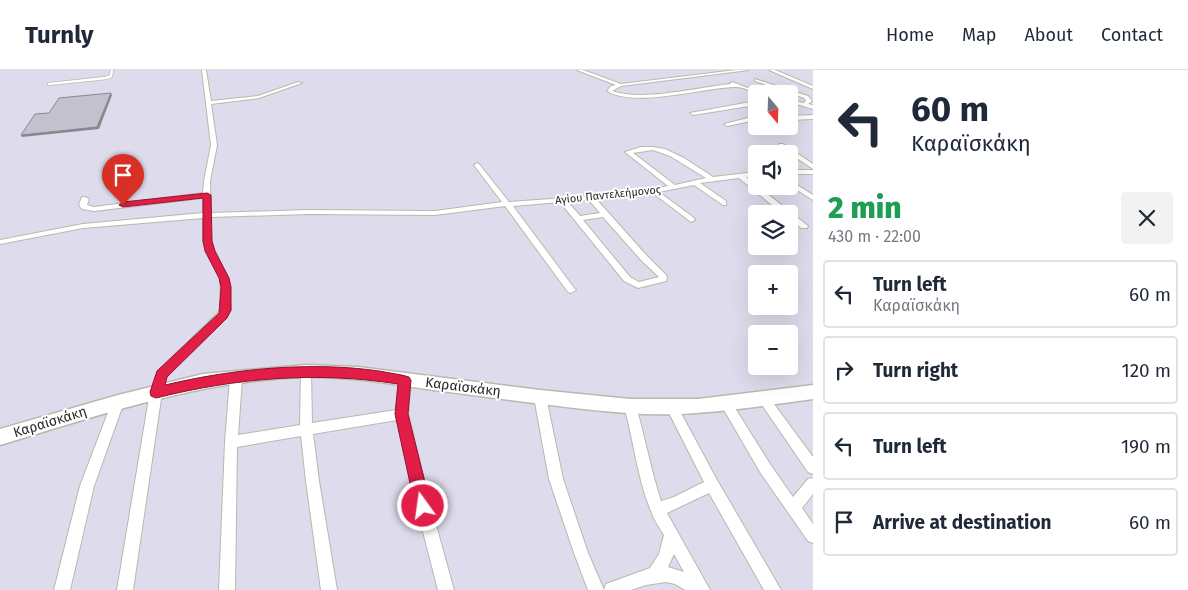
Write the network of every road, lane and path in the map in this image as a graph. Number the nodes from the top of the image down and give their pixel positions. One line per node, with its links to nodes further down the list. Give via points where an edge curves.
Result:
1 (112, 70): 10 (lane, via 109,77)
2 (204, 70): 15 (street)
3 (580, 70): 11 (street)
4 (693, 70): 7 (street)
5 (747, 70): 7 (street)
6 (771, 70): 13 (street)
7 (707, 74): 11 (street); 12 (street)
8 (757, 80): 18 (street, via 806,97 809,101)
9 (300, 83): 15 (street, via 259,97)
10 (49, 84)
11 (612, 85): 12 (street, via 609,91 615,94 653,96)
12 (738, 85): 14 (street)
13 (813, 88)
14 (748, 89)
15 (208, 103): 37 (street, via 214,144)
16 (798, 103): 18 (street)
17 (748, 104): 20 (street)
18 (804, 105): 19 (street)
19 (813, 107)
20 (693, 113)
21 (813, 117): 22 (street)
22 (798, 118)
23 (748, 120): 24 (street)
24 (727, 124)
25 (798, 157): 27 (street)
26 (477, 165): 43 (street)
27 (813, 167)
28 (798, 172): 29 (street)
29 (813, 172)
30 (739, 174): 31 (street, Αγίου Παντελεήμονος); 32 (street, Αγίου Παντελεήμονος); 44 (street)
31 (748, 174)
32 (712, 179): 33 (street, Αγίου Παντελεήμονος); 34 (street, via 664,149 628,152)
33 (694, 182): 34 (street, Αγίου Παντελεήμονος); 42 (street)
34 (674, 187): 36 (street, Αγίου Παντελεήμονος)
35 (798, 188): 39 (street)
36 (655, 192): 38 (street, Αγίου Παντελεήμονος); 48 (street)
37 (207, 195): 40 (street, via 94,209 85,207); 45 (street)
38 (591, 198): 41 (street, Αγίου Παντελεήμονος); 46 (street)
39 (813, 198)
40 (84, 199)
41 (564, 201): 43 (street, Αγίου Παντελεήμονος); 47 (street)
42 (722, 203)
43 (507, 204): 45 (street, Αγίου Παντελεήμονος, via 413,214); 52 (street)
44 (777, 205)
45 (207, 214): 51 (street, Αγίου Παντελεήμονος, via 73,228); 56 (street, via 207,241 224,278 226,310 162,374)
46 (605, 214): 47 (street); 47 (street, via 663,279 638,285 633,283)
47 (578, 219)
48 (691, 220)
49 (798, 222): 50 (street)
50 (804, 226)
51 (0, 242)
52 (572, 290)
53 (306, 371): 54 (street, Καραϊσκάκη); 55 (street, Καραϊσκάκη, via 358,373); 65 (street)
54 (236, 379): 56 (street, Καραϊσκάκη, via 203,381); 67 (street)
55 (405, 380): 58 (street, Καραϊσκάκη); 64 (street)
56 (156, 392): 60 (street, Καραϊσκάκη); 77 (street)
57 (811, 395): 59 (street, Καραϊσκάκη)
58 (540, 397): 62 (street, Καραϊσκάκη); 81 (street, via 556,479)
59 (764, 399): 61 (street, Καραϊσκάκη); 68 (street)
60 (118, 402): 66 (street, Καραϊσκάκη); 76 (street, via 87,486)
61 (726, 403): 63 (street, Καραϊσκάκη); 72 (street)
62 (630, 406): 63 (street, Καραϊσκάκη); 71 (street)
63 (672, 407): 70 (street)
64 (402, 414): 65 (street); 80 (street)
65 (307, 428): 67 (street); 79 (street)
66 (0, 437)
67 (231, 442): 78 (street)
68 (813, 468)
69 (813, 484): 72 (street)
70 (712, 485): 71 (street, via 695,491 670,507); 85 (street)
71 (657, 508): 73 (street)
72 (793, 508): 74 (street)
73 (671, 535): 75 (street, via 663,564); 84 (street)
74 (813, 536)
75 (655, 574): 82 (street); 83 (street, via 669,574 686,580)
76 (62, 590)
77 (124, 590)
78 (227, 590)
79 (329, 590)
80 (446, 590)
81 (596, 590)
82 (612, 590)
83 (698, 590)
84 (702, 590)
85 (772, 590)

